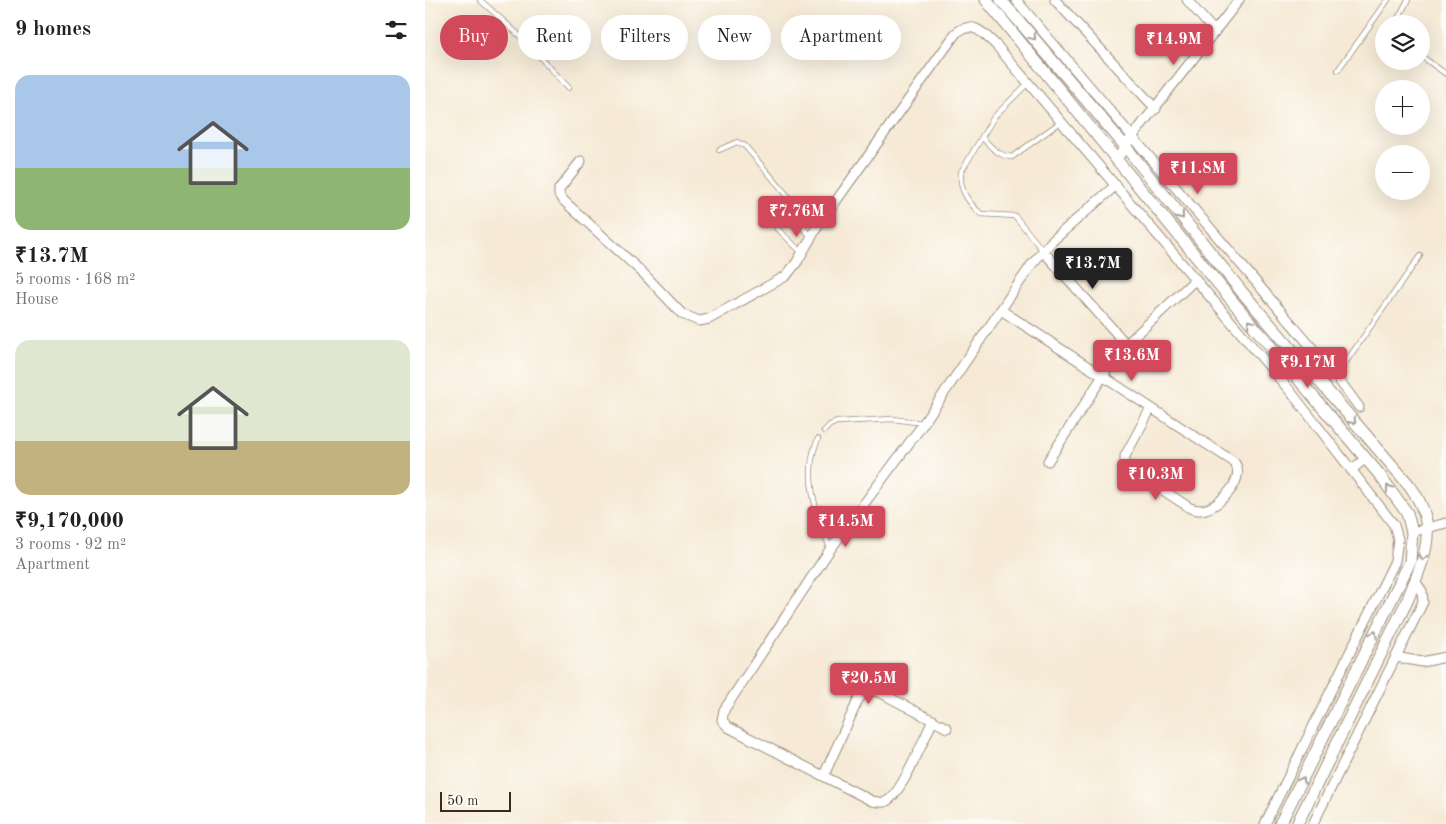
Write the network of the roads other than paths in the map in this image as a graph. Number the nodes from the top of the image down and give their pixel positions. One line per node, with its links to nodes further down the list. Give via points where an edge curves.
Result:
1 (481, 0): 16 (lane)
2 (986, 0): 22 (street)
3 (1001, 0): 20 (street, one-way to 20)
4 (1016, 0): 20 (street)
5 (1055, 0): 17 (street)
6 (1239, 0): 11 (street)
7 (1388, 0): 13 (lane)
8 (1408, 0): 10 (lane)
9 (1188, 1): 11 (street)
10 (1400, 15)
11 (1215, 32): 17 (street)
12 (1430, 62): 14 (lane)
13 (1338, 70)
14 (1446, 74)
15 (1028, 82): 18 (street); 19 (lane, via 994,117); 25 (street, via 979,30 964,27 947,44)
16 (569, 88)
17 (1156, 109): 20 (street)
18 (1062, 122): 19 (lane, via 1012,157 994,150); 24 (street)
19 (982, 137): 26 (lane, via 961,172 960,182 971,205 981,214 1015,216)
20 (1128, 142): 22 (street); 32 (street); 43 (street, one-way to 43, via 1242,292 1410,486 1421,502)
21 (719, 150): 25 (lane, via 737,142 745,146)
22 (1117, 160): 39 (street, one-way to 22)
23 (581, 162): 27 (street, via 559,189 559,195 682,314 693,320 709,319 786,276)
24 (1116, 185): 26 (street); 29 (street)
25 (814, 233): 27 (street); 27 (lane, via 783,208 769,220)
26 (1043, 251): 30 (street); 31 (street)
27 (801, 252)
28 (1419, 256): 32 (lane)
29 (1196, 279): 31 (street); 41 (street, via 1291,392)
30 (1001, 310): 33 (street); 36 (street)
31 (1126, 344): 33 (street)
32 (1336, 376): 34 (street)
33 (1101, 377): 35 (street); 40 (street)
34 (1359, 407)
35 (1151, 408): 35 (street, via 1125,456 1125,465 1190,508 1212,507 1236,482 1237,466)
36 (923, 423): 37 (lane, via 893,419 837,422); 45 (street)
37 (824, 431)
38 (819, 439): 45 (lane, via 813,460 812,487 818,520)
39 (1365, 458): 41 (street); 44 (street, one-way to 39, via 1407,513)
40 (1048, 461)
41 (1351, 470): 53 (street, via 1394,524 1398,552)
42 (1446, 523): 43 (street)
43 (1428, 529): 44 (street); 46 (street, one-way to 46, via 1422,564)
44 (1412, 532): 54 (street, one-way to 44, via 1410,562)
45 (831, 549): 51 (street, via 724,710 722,720 728,727)
46 (1415, 580): 47 (street, via 1423,602); 55 (street, via 1389,642)
47 (1396, 657): 48 (street, via 1422,662); 52 (street)
48 (1446, 657)
49 (933, 720): 50 (street); 51 (street, via 890,799 872,801); 51 (street, via 881,693 870,690 864,693)
50 (947, 728)
51 (824, 775)
52 (1317, 823)
53 (1265, 824)
54 (1280, 824)
55 (1297, 824)

